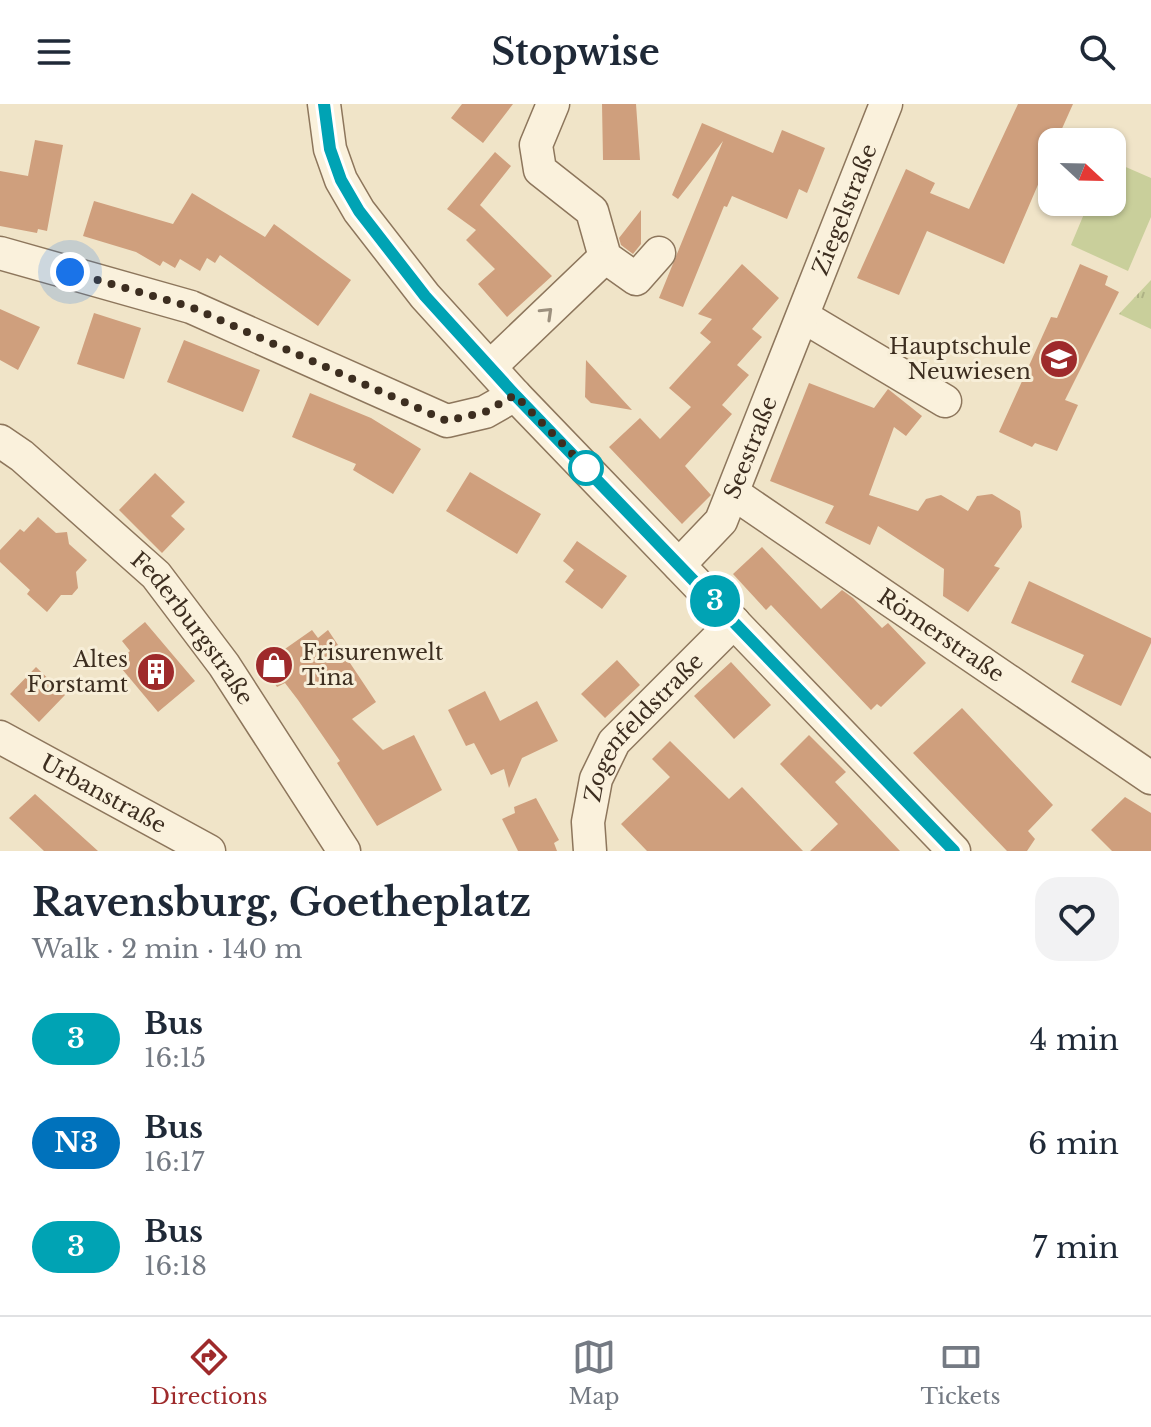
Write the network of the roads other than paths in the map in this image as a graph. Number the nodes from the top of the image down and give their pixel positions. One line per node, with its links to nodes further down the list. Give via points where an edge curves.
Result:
1 (324, 104): 8 (street, via 330,149 359,211 425,296)
2 (553, 104): 6 (street, via 536,145 540,170 592,211)
3 (886, 104): 7 (street, Ziegelstraße)
4 (0, 253): 9 (street, via 191,307 447,421 485,412)
5 (659, 253): 6 (street, via 636,279)
6 (605, 257): 8 (street, one-way to 6)
7 (804, 317): 10 (street); 12 (street, Seestraße)
8 (490, 367): 9 (street)
9 (515, 395): 13 (street)
10 (945, 401)
11 (0, 441): 18 (street, Federburgstraße, via 156,575 224,665)
12 (733, 493): 13 (street, Seestraße, via 721,521); 16 (street, Römerstraße)
13 (679, 565): 14 (street)
14 (734, 622): 19 (street, Zogenfeldstraße, via 614,742 596,779 588,822); 20 (street)
15 (0, 737): 17 (street, Urbanstraße)
16 (1151, 778)
17 (209, 851)
18 (344, 851)
19 (590, 851)
20 (954, 851)

